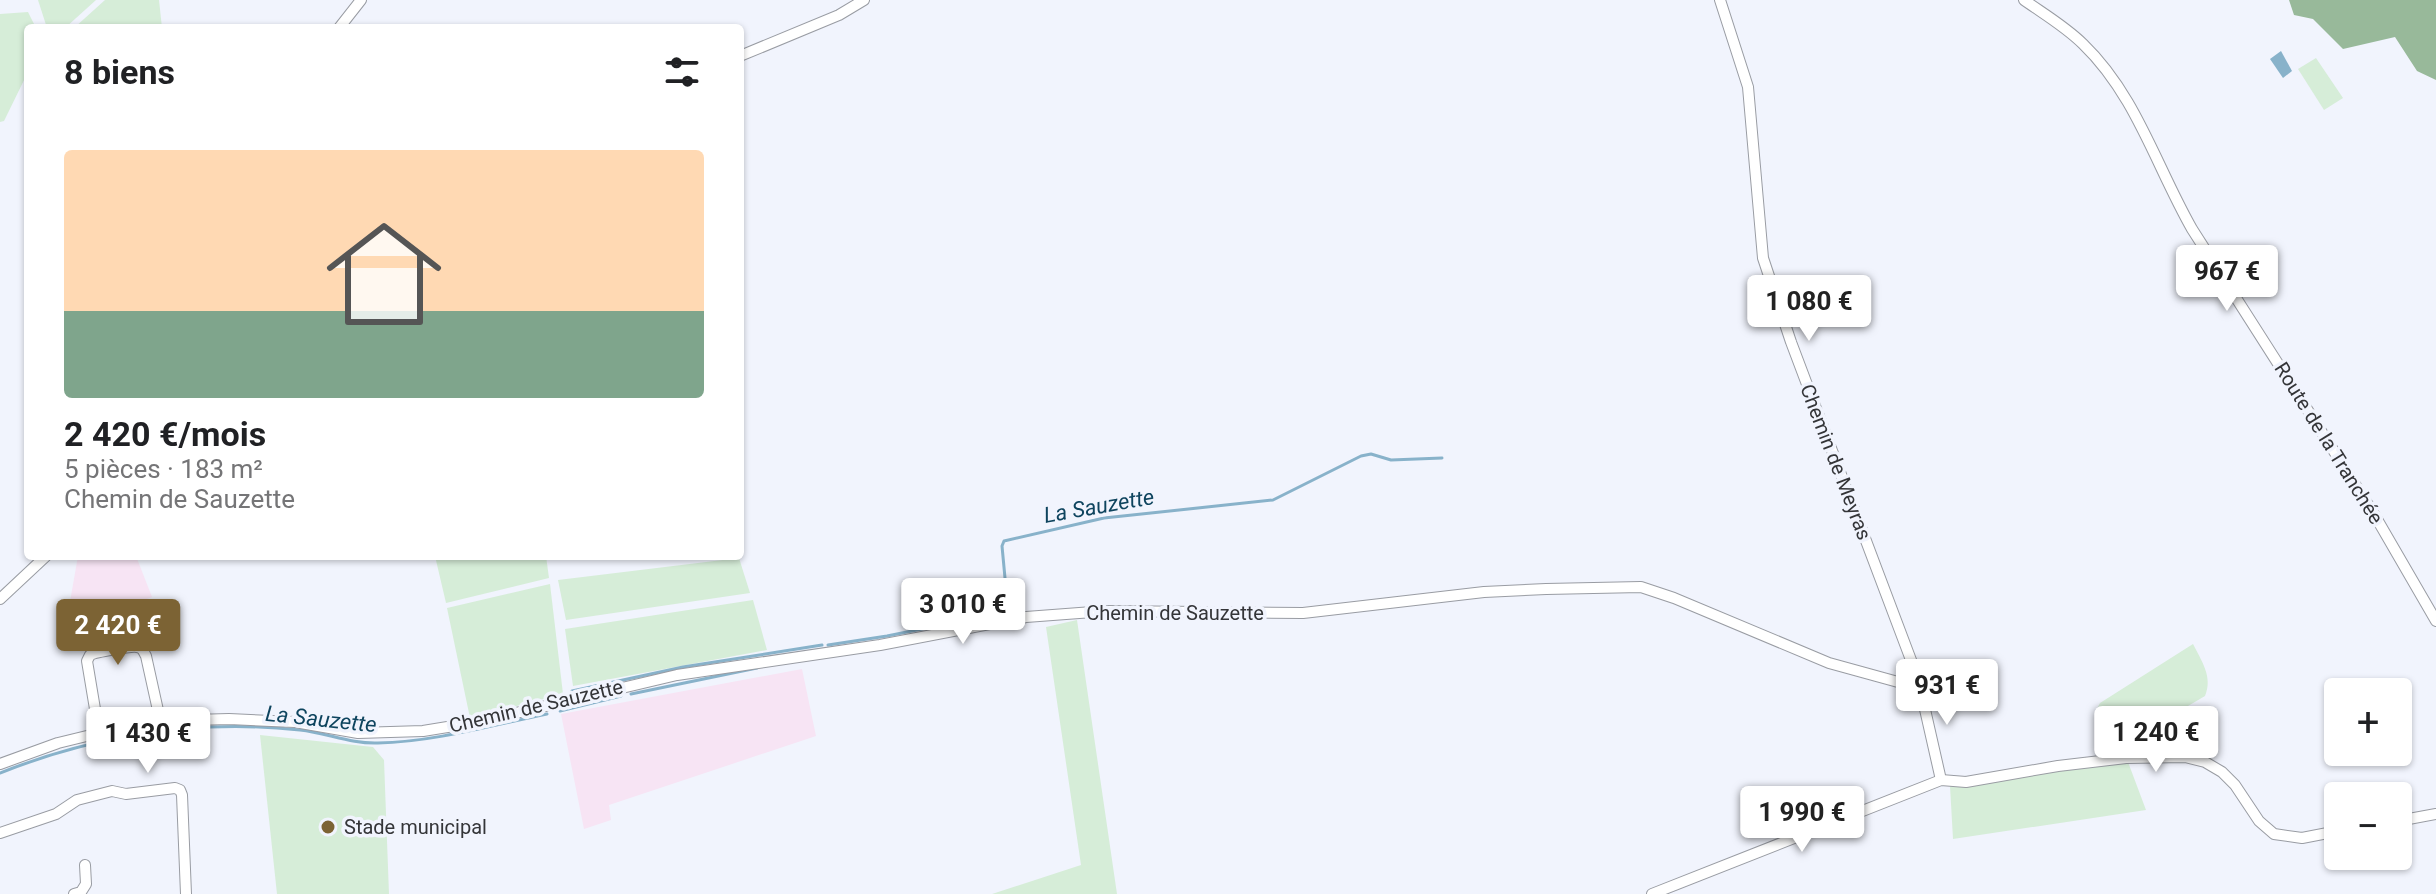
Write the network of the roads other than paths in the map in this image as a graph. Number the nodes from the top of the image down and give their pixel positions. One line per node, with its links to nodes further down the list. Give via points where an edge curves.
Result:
1 (361, 0): 5 (street)
2 (864, 0): 6 (street)
3 (1720, 0): 10 (street, Chemin de Meyras, via 1748,87 1763,258)
4 (2024, 0): 9 (street, Route de la Tranchée, via 2082,43 2118,87 2192,229)
5 (342, 24)
6 (744, 54)
7 (42, 560): 8 (street)
8 (0, 599)
9 (2436, 621)
10 (1917, 684): 11 (street, Chemin de Sauzette, via 1829,663 1674,598 1626,586 1484,592 1303,613 1106,611 1026,617 677,675 423,731 358,733 295,722 229,719); 14 (street, Chemin de Meyras)
11 (161, 724): 12 (street, Chemin de Sauzette); 12 (street, via 146,656 137,647 126,648 96,653 87,661)
12 (99, 733): 13 (street, Chemin de Sauzette)
13 (0, 764)
14 (1941, 780): 18 (street, via 1966,782 2126,758 2185,757 2222,772 2274,834 2302,838); 22 (street)
15 (2436, 814): 16 (street)
16 (2412, 818)
17 (0, 833): 21 (street, via 88,797 175,788 182,795)
18 (2324, 834)
19 (85, 865): 20 (street, via 86,884)
20 (74, 894)
21 (186, 894)
22 (1652, 894)

